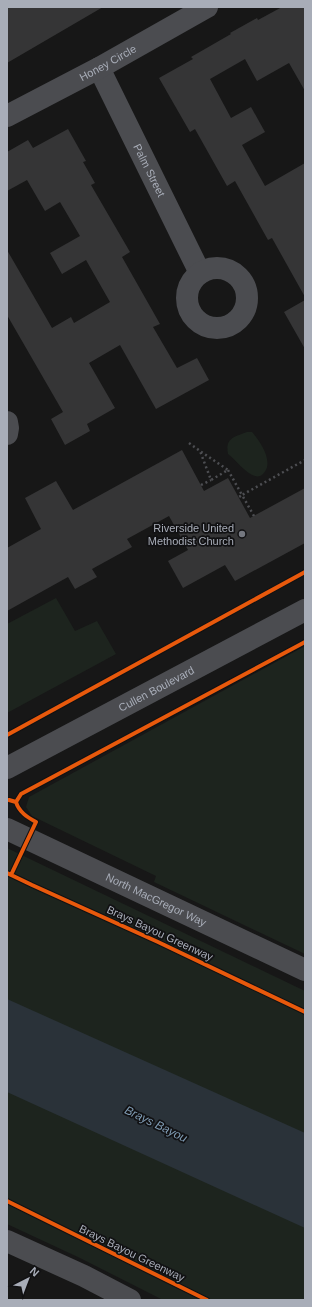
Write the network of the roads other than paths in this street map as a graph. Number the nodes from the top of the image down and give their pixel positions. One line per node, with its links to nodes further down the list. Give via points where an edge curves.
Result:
1 (207, 7): 2 (street, Honey Circle)
2 (98, 68): 3 (street, Honey Circle); 4 (street, Palm Street)
3 (7, 116)
4 (200, 273)
5 (7, 422): 6 (street)
6 (7, 434)
7 (305, 610): 8 (street, Cullen Boulevard)
8 (7, 768)
9 (7, 829): 10 (street, North MacGregor Way)
10 (305, 970)
11 (7, 1241): 12 (street)
12 (130, 1300)

